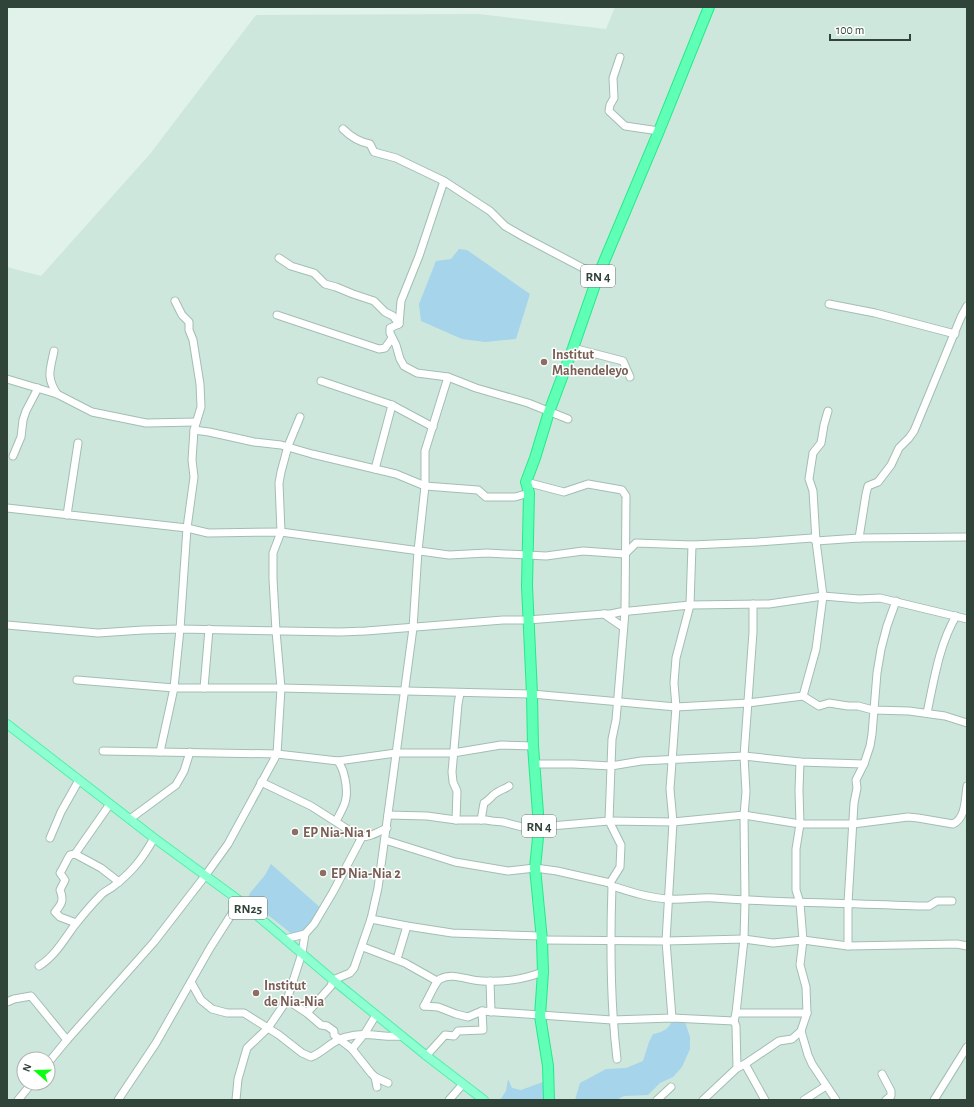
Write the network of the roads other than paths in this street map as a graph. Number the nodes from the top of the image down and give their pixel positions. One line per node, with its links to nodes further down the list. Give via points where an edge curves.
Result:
1 (709, 7): 4 (highway, RN 4)
2 (620, 57): 4 (street, via 613,78 614,98 609,111 625,126)
3 (343, 129): 5 (street, via 357,140 370,144 374,152 396,158)
4 (659, 131): 7 (highway, RN 4)
5 (444, 181): 7 (street, via 490,211 505,226 524,238); 12 (street, via 401,301)
6 (279, 258): 12 (street, via 291,266 314,273 325,284 374,301)
7 (598, 276): 15 (highway, RN 4)
8 (175, 301): 28 (street, via 189,322 198,367 201,407)
9 (828, 304): 13 (street, via 875,313)
10 (967, 306): 13 (street)
11 (277, 315): 14 (street, via 379,349 385,348)
12 (399, 324): 14 (street, via 390,328)
13 (954, 334): 43 (street, via 914,431 899,448 891,465 878,482 868,486)
14 (392, 338): 17 (street, via 404,366 417,373)
15 (573, 348): 18 (street, via 623,361); 25 (highway, RN 4)
16 (54, 351): 22 (street, via 49,376)
17 (448, 377): 25 (street); 29 (street)
18 (630, 377)
19 (7, 379): 21 (street)
20 (321, 381): 23 (street)
21 (38, 388): 22 (street); 33 (street, via 23,420 21,437)
22 (57, 394): 28 (street, via 92,412 146,423)
23 (392, 405): 29 (street); 34 (street)
24 (828, 411): 44 (street, via 820,443 813,453 809,479)
25 (549, 412): 27 (street); 35 (highway, RN 4)
26 (300, 416): 32 (street)
27 (568, 419)
28 (196, 422): 30 (street)
29 (433, 427): 36 (street, via 425,451)
30 (194, 430): 32 (street); 40 (street, via 194,478)
31 (78, 443): 39 (street)
32 (288, 446): 34 (street); 41 (street, via 279,483)
33 (13, 456)
34 (375, 470): 36 (street, via 396,474)
35 (526, 482): 37 (highway, RN 4); 47 (street, via 564,492 588,484 622,490 626,496)
36 (425, 486): 37 (street, via 478,490 486,497 515,497); 46 (street)
37 (529, 493): 48 (highway, RN 4)
38 (7, 508): 39 (street)
39 (67, 515): 40 (street)
40 (187, 528): 41 (street, via 208,533); 61 (street)
41 (280, 532): 46 (street); 63 (street, via 273,553 272,567)
42 (967, 537): 43 (street)
43 (859, 538): 44 (street)
44 (816, 541): 45 (street, via 812,538); 49 (street)
45 (692, 545): 47 (street, via 636,543); 52 (street)
46 (418, 551): 48 (street, via 449,555); 60 (street)
47 (625, 554): 48 (street, via 583,551 546,556); 53 (street)
48 (527, 555): 57 (highway, RN 4)
49 (823, 596): 50 (street); 51 (street); 71 (street, via 816,649)
50 (896, 601): 55 (street); 75 (street, via 881,649)
51 (753, 604): 52 (street); 73 (street)
52 (690, 606): 53 (street); 74 (street, via 676,658)
53 (625, 612): 54 (street); 59 (street)
54 (604, 614): 57 (street); 59 (street)
55 (956, 616): 56 (street); 76 (street, via 944,644)
56 (967, 619)
57 (528, 620): 60 (street); 70 (highway, RN 4)
58 (7, 625): 61 (street, via 98,633)
59 (624, 627): 72 (street)
60 (413, 628): 63 (street); 68 (street)
61 (180, 629): 62 (street); 65 (street)
62 (209, 629): 63 (street); 66 (street)
63 (276, 631): 67 (street)
64 (77, 680): 65 (street)
65 (174, 688): 66 (street); 81 (street)
66 (204, 688): 67 (street)
67 (281, 688): 68 (street); 85 (street)
68 (405, 691): 69 (street); 83 (street)
69 (460, 693): 70 (street); 84 (street)
70 (532, 694): 72 (street); 79 (highway, RN 4)
71 (803, 696): 73 (street); 75 (street, via 819,706 829,703)
72 (616, 701): 74 (street); 92 (street)
73 (748, 703): 74 (street); 86 (street)
74 (676, 707): 87 (street)
75 (873, 710): 76 (street); 91 (street, via 870,746)
76 (927, 713): 78 (street)
77 (7, 724): 93 (main road, RN25)
78 (967, 724)
79 (533, 746): 84 (street, via 501,744); 90 (highway, RN 4)
80 (103, 751): 81 (street)
81 (160, 752): 82 (street)
82 (190, 752): 85 (street); 100 (street, via 176,785)
83 (396, 753): 84 (street); 88 (street); 99 (street)
84 (453, 753): 101 (street, via 452,778 457,791)
85 (277, 754): 88 (street); 94 (street)
86 (744, 756): 87 (street); 89 (street); 98 (street)
87 (673, 759): 92 (street); 105 (street, via 670,789)
88 (338, 761): 103 (street, via 342,767 347,794)
89 (800, 762): 91 (street); 106 (street)
90 (535, 764): 92 (street); 109 (highway, RN 4)
91 (864, 764): 107 (street, via 856,780)
92 (611, 766): 104 (street)
93 (79, 780): 97 (main road, RN25); 111 (street)
94 (261, 782): 103 (street); 116 (street, via 228,844)
95 (509, 786): 102 (street, via 497,791 484,803)
96 (967, 786): 107 (street, via 963,812 958,822 953,824 908,817)
97 (110, 804): 100 (main road, RN25); 114 (street)
98 (744, 815): 105 (street); 106 (street); 120 (street)
99 (388, 816): 101 (street, via 427,816); 108 (street)
100 (130, 819): 112 (main road, RN25)
101 (456, 820): 102 (street)
102 (481, 820): 109 (street)
103 (336, 821): 110 (street)
104 (609, 821): 105 (street); 109 (street); 118 (street, via 621,846 620,867)
105 (673, 822): 119 (street)
106 (800, 824): 107 (street); 123 (street, via 796,849 796,890)
107 (853, 824): 124 (street)
108 (387, 828): 110 (street); 113 (street)
109 (538, 829): 115 (highway, RN 4)
110 (362, 837): 128 (street, via 329,899)
111 (50, 838)
112 (154, 838): 116 (main road, RN25); 117 (street, via 138,864)
113 (385, 840): 115 (street, via 455,862 508,871); 125 (street)
114 (75, 854): 117 (street, via 101,868); 126 (street, via 66,860 66,865 60,873 65,880 60,890 63,899 62,905 55,912 60,917)
115 (535, 868): 118 (street); 129 (highway, RN 4)
116 (206, 876): 121 (main road, RN25); 163 (street, via 154,942)
117 (119, 882): 126 (street, via 102,894)
118 (611, 885): 119 (street, via 642,895); 133 (street)
119 (669, 899): 120 (street); 134 (street)
120 (745, 900): 123 (street); 131 (street)
121 (240, 901): 130 (main road, RN25); 144 (street)
122 (952, 901): 124 (street, via 937,901 930,906)
123 (800, 903): 124 (street); 132 (street)
124 (848, 903): 135 (street)
125 (371, 919): 127 (street); 137 (street)
126 (76, 923): 140 (street, via 46,962)
127 (407, 926): 129 (street, via 452,933); 139 (street)
128 (305, 934): 130 (street); 138 (street)
129 (542, 938): 133 (street); 141 (highway, RN 4)
130 (285, 939): 138 (main road, RN25)
131 (744, 940): 132 (street, via 774,943); 134 (street); 151 (street)
132 (803, 940): 135 (street); 152 (street, via 800,965 806,987)
133 (610, 941): 134 (street); 156 (street)
134 (666, 941): 155 (street)
135 (848, 946): 136 (street)
136 (967, 946)
137 (362, 947): 139 (street); 142 (street, via 350,973)
138 (302, 954): 142 (main road, RN25); 145 (street)
139 (397, 959): 147 (street, via 437,981)
140 (39, 966)
141 (543, 972): 143 (street, via 524,979); 154 (highway, RN 4)
142 (333, 980): 150 (street, via 331,986); 153 (main road, RN25)
143 (490, 981): 147 (street, via 450,975 438,980); 149 (street)
144 (191, 982): 158 (street, via 201,1000 212,1010 227,1014 244,1013); 180 (street, via 156,1043)
145 (287, 1000): 150 (street); 158 (street)
146 (7, 1002): 163 (street, via 31,996)
147 (424, 1006): 148 (street, via 438,1007 468,1017)
148 (482, 1011): 149 (street); 167 (street, via 483,1030 458,1031 454,1036 445,1035)
149 (491, 1012): 154 (street)
150 (307, 1013): 162 (street, via 321,1025 328,1026)
151 (736, 1013): 152 (street); 157 (street)
152 (807, 1013): 159 (street)
153 (376, 1015): 160 (street); 161 (main road, RN25)
154 (540, 1016): 156 (street); 184 (highway, RN 4, via 548,1066)
155 (672, 1018): 156 (street); 157 (street)
156 (612, 1020): 168 (street)
157 (734, 1021): 170 (street)
158 (268, 1028): 162 (street, via 311,1057); 181 (street, via 246,1052 238,1079)
159 (801, 1031): 169 (street, via 792,1039 772,1045); 175 (street, via 808,1055)
160 (364, 1033): 161 (street); 162 (street); 165 (street)
161 (402, 1036): 167 (main road, RN25)
162 (339, 1039): 165 (street)
163 (67, 1040): 166 (street)
164 (967, 1047): 191 (street)
165 (352, 1049): 172 (street)
166 (56, 1053)
167 (426, 1056): 174 (main road, RN25)
168 (617, 1059)
169 (745, 1064): 170 (street); 187 (street)
170 (737, 1068): 186 (street)
171 (882, 1074): 190 (street, via 891,1091 891,1096)
172 (375, 1077): 173 (street); 176 (street)
173 (388, 1083)
174 (463, 1084): 182 (street); 183 (main road, RN25)
175 (826, 1086): 188 (street); 189 (street)
176 (377, 1087)
177 (671, 1087): 185 (street)
178 (25, 1091): 179 (street)
179 (18, 1100)
180 (118, 1100)
181 (236, 1100)
182 (449, 1100)
183 (484, 1100)
184 (549, 1100)
185 (657, 1100)
186 (703, 1100)
187 (765, 1100)
188 (804, 1100)
189 (836, 1100)
190 (886, 1100)
191 (934, 1100)

